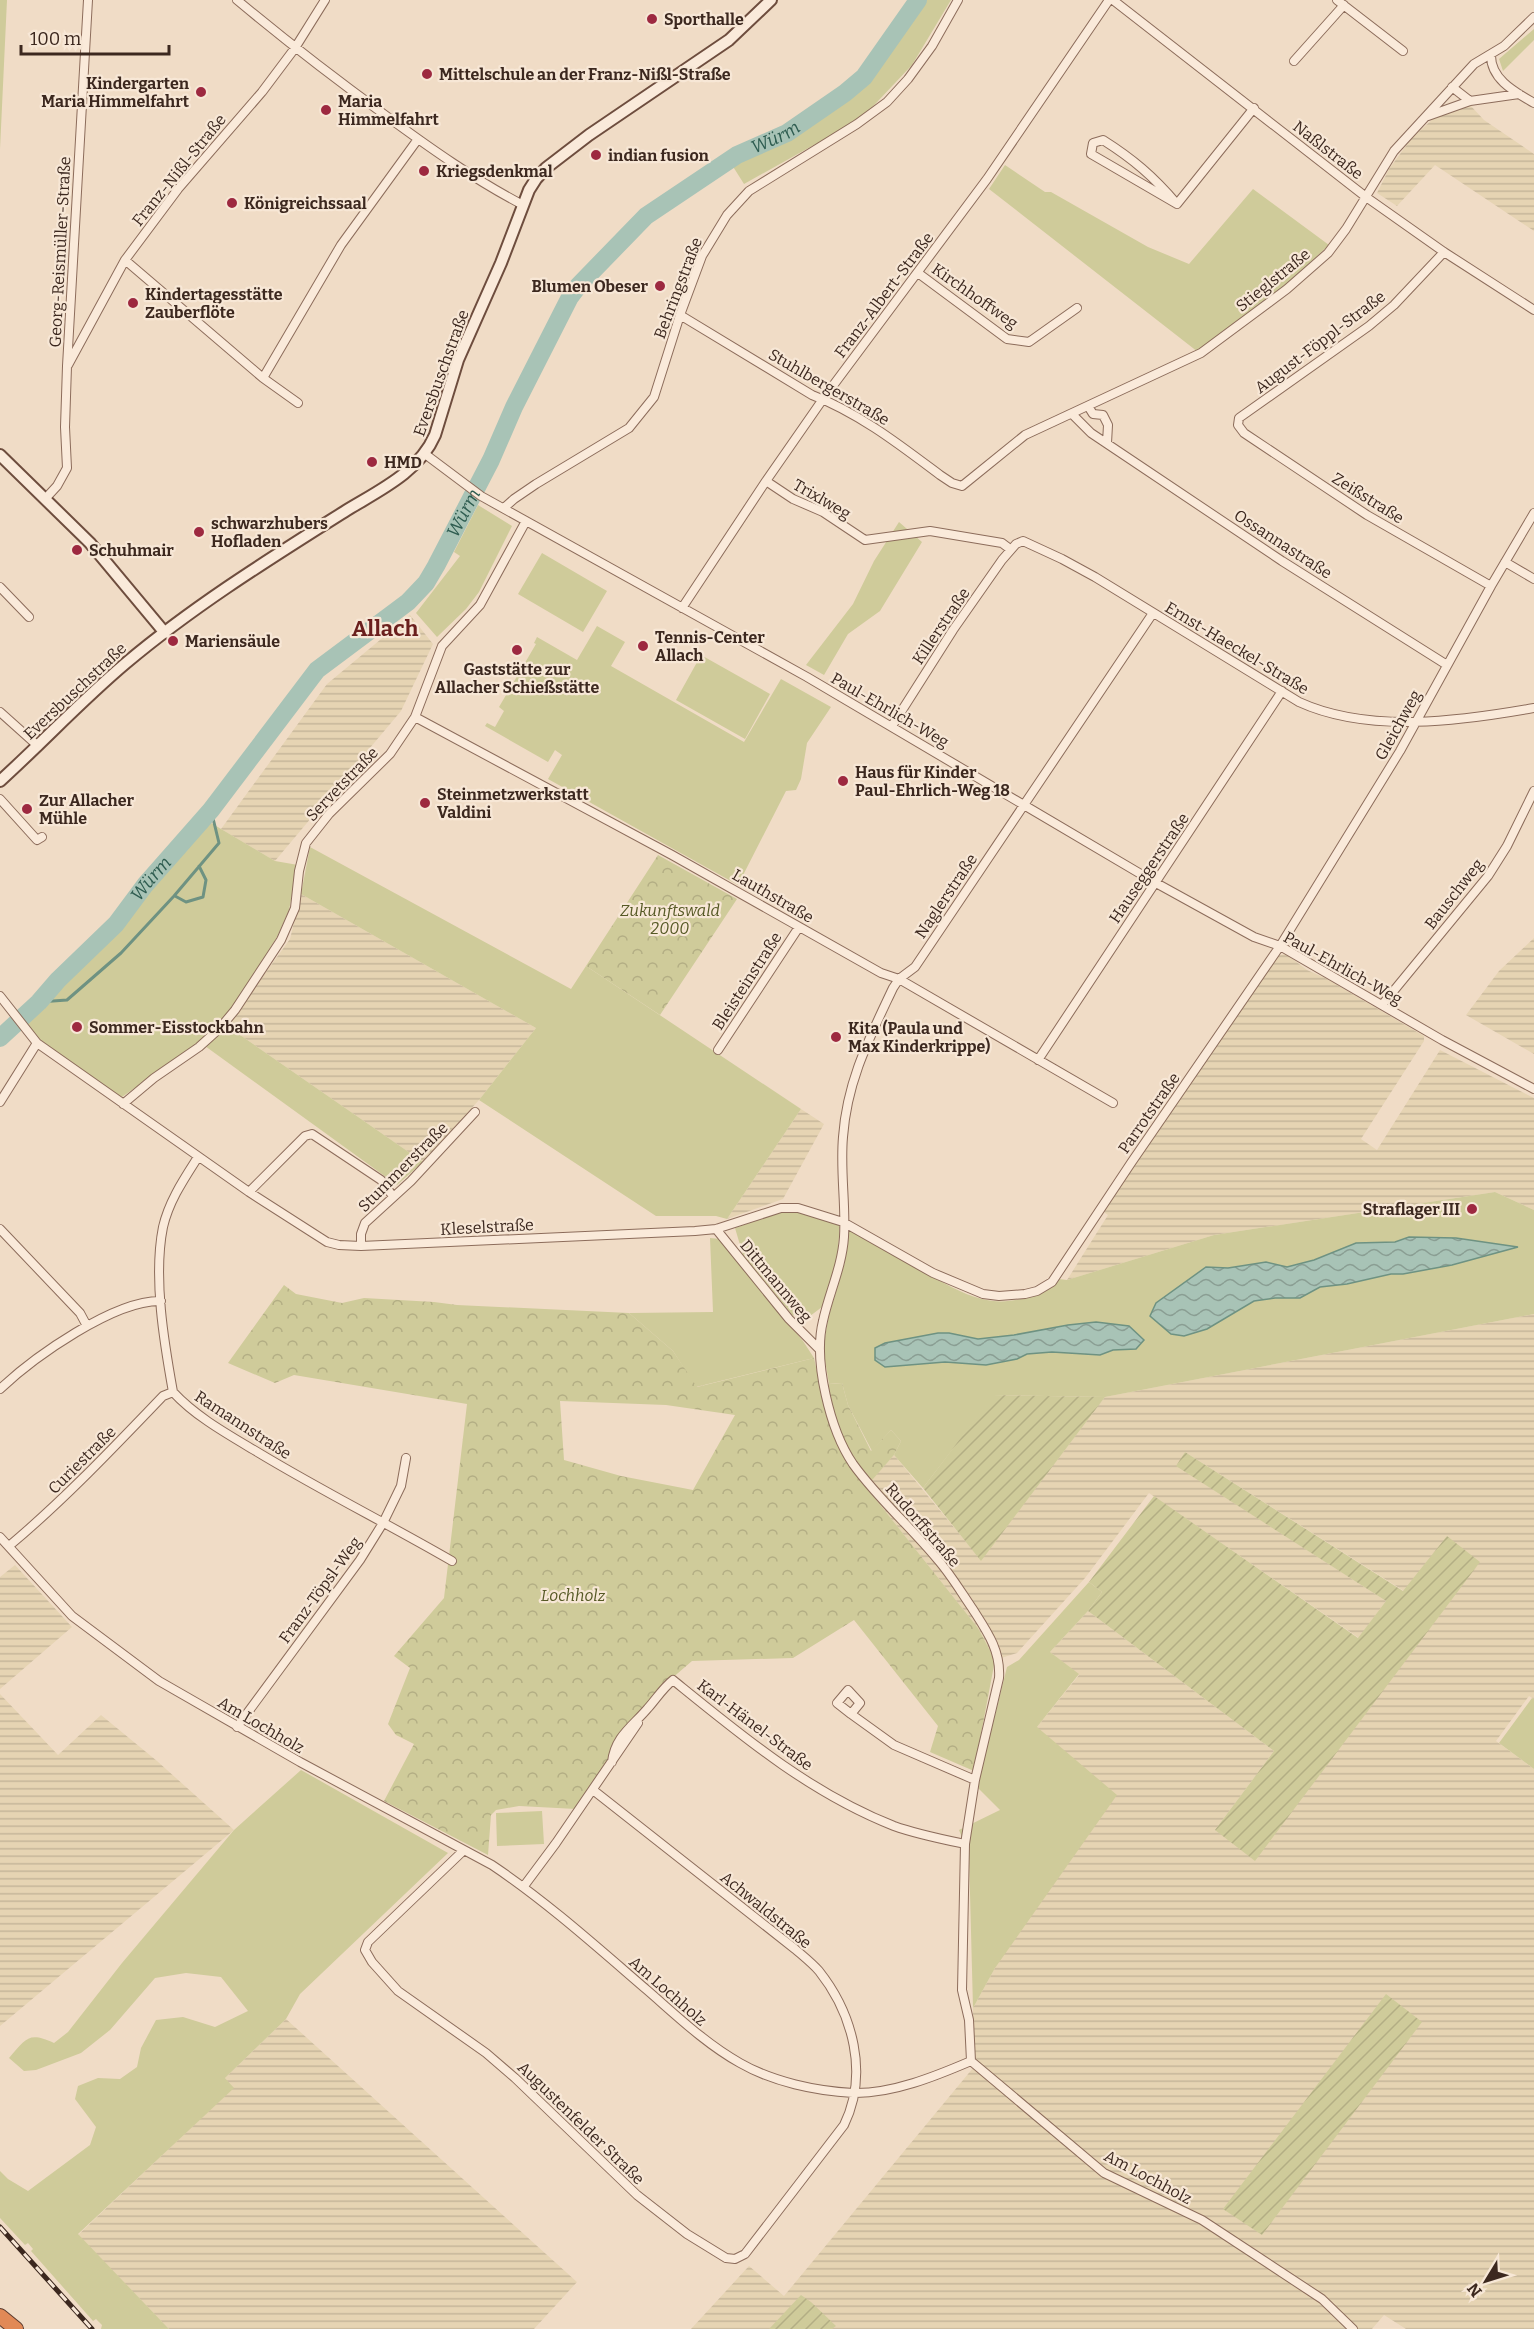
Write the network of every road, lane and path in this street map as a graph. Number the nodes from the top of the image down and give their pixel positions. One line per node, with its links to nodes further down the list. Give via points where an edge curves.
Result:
1 (88, 0): 29 (street, Georg-Reismüller-Straße)
2 (237, 0): 9 (street)
3 (325, 0): 9 (street, Franz-Nißl-Straße)
4 (771, 0): 22 (main road, Eversbuschstraße, via 729,40 546,168)
5 (958, 0): 28 (street, Behringstraße, via 932,46 887,102 749,191 727,215 702,256)
6 (1111, 0): 17 (street, Naßlstraße); 25 (street, Franz-Albert-Straße)
7 (1341, 3): 10 (street); 12 (street)
8 (1534, 17): 11 (street, Stieglstraße)
9 (295, 48): 19 (street); 24 (street, Franz-Nißl-Straße, via 178,189)
10 (1403, 51)
11 (1491, 54): 13 (street, Stieglstraße, via 1481,58); 14 (street, via 1494,71)
12 (1294, 61)
13 (1452, 87): 15 (street); 18 (street, Stieglstraße)
14 (1519, 94): 15 (street); 16 (street)
15 (1470, 101): 18 (street)
16 (1534, 103)
17 (1254, 108): 20 (street, Naßlstraße); 21 (street)
18 (1425, 117): 20 (street, Stieglstraße, via 1394,151)
19 (418, 139): 22 (street); 30 (street, via 341,245)
20 (1366, 197): 23 (street, Naßlstraße); 33 (street, Stieglstraße, via 1328,253 1254,315 1201,353)
21 (1176, 204): 21 (street, via 1132,158 1103,140 1093,143 1091,154)
22 (523, 206): 37 (main road, Eversbuschstraße, via 458,360 435,435)
23 (1444, 252): 27 (street, Naßlstraße); 35 (street, August-Föppl-Straße, via 1369,326 1239,418)
24 (125, 260): 29 (street, Franz-Nißl-Straße); 30 (street)
25 (918, 273): 26 (street, Kirchhoffweg, via 1007,339 1029,342); 31 (street, Franz-Albert-Straße)
26 (1077, 308)
27 (1534, 310)
28 (680, 315): 31 (street, Stuhlbergerstraße); 42 (street, Behringstraße, via 654,397 629,428)
29 (67, 366): 41 (street, Georg-Reismüller-Straße, via 67,468)
30 (262, 378): 32 (street)
31 (823, 399): 39 (street, Franz-Albert-Straße); 40 (street, Stuhlbergerstraße, via 867,423 952,483)
32 (298, 403)
33 (1088, 406): 34 (street, Stieglstraße); 36 (street, via 1093,414 1103,416 1108,425)
34 (1072, 414): 36 (street, Ossannastraße, via 1091,434); 40 (street, Stieglstraße, via 1025,435)
35 (1238, 425): 49 (street, Zeißstraße, via 1244,433 1367,515)
36 (1107, 442): 55 (street, Ossannastraße, via 1282,561)
37 (425, 454): 42 (street, Paul-Ehrlich-Weg, via 468,488); 54 (main road, Eversbuschstraße, via 390,484 228,586)
38 (0, 455): 41 (main road)
39 (766, 481): 45 (street, Trixlweg); 51 (street, Franz-Albert-Straße)
40 (962, 486)
41 (45, 499): 54 (main road, via 90,543)
42 (504, 508): 44 (street, Paul-Ehrlich-Weg)
43 (1534, 513): 47 (street, Gleichweg)
44 (526, 521): 51 (street, Paul-Ehrlich-Weg); 59 (street, Servetstraße, via 480,605 442,646)
45 (865, 540): 46 (street, Ernst-Haeckel-Straße, via 930,531)
46 (1013, 546): 52 (street, Ernst-Haeckel-Straße, via 1031,544); 61 (street, Killerstraße)
47 (1504, 562): 48 (street); 49 (street, Gleichweg)
48 (1534, 579)
49 (1491, 586): 55 (street, Gleichweg)
50 (0, 587): 53 (street)
51 (682, 608): 61 (street, Paul-Ehrlich-Weg)
52 (1153, 613): 56 (street, Ernst-Haeckel-Straße); 66 (street, Naglerstraße)
53 (29, 617)
54 (165, 633): 62 (main road, Eversbuschstraße, via 93,692)
55 (1447, 665): 60 (street, Gleichweg)
56 (1282, 691): 60 (street, Ernst-Haeckel-Straße, via 1327,712); 68 (street, Hauseggerstraße)
57 (1534, 708): 60 (street, Ernst-Haeckel-Straße, via 1461,720)
58 (0, 712): 62 (street)
59 (416, 717): 69 (street, Lauthstraße); 80 (street, Servetstraße, via 390,754 329,814 306,843 295,908 281,940 236,1010 200,1047)
60 (1416, 722): 70 (street, Gleichweg)
61 (891, 726): 66 (street, Paul-Ehrlich-Weg)
62 (38, 746): 63 (main road, Eversbuschstraße)
63 (0, 781)
64 (1534, 791): 73 (street, Bauschweg, via 1488,876)
65 (0, 799): 67 (street, via 37,840)
66 (1025, 805): 68 (street, Paul-Ehrlich-Weg); 71 (street, Naglerstraße, via 915,967)
67 (42, 837)
68 (1156, 883): 70 (street, Paul-Ehrlich-Weg, via 1254,937); 76 (street, Hauseggerstraße)
69 (799, 927): 71 (street, Lauthstraße); 75 (street, Bleisteinstraße)
70 (1280, 946): 73 (street, Paul-Ehrlich-Weg); 89 (street, Parrotstraße, via 1056,1278)
71 (898, 980): 76 (street, Lauthstraße); 85 (street, Naglerstraße, via 859,1060 847,1102 841,1169)
72 (0, 996): 74 (street, Kleselstraße)
73 (1382, 1005): 77 (street, Paul-Ehrlich-Weg)
74 (37, 1042): 78 (street); 80 (street, Kleselstraße)
75 (718, 1050)
76 (1038, 1060): 79 (street, Lauthstraße)
77 (1534, 1089)
78 (0, 1102)
79 (1113, 1103)
80 (123, 1104): 82 (street, Kleselstraße)
81 (475, 1112): 84 (street, Stummerstraße)
82 (198, 1157): 83 (street, Kleselstraße); 90 (street, Ramannstraße, via 177,1191 164,1225)
83 (249, 1192): 84 (street, via 305,1136 312,1134 381,1180); 88 (street, Kleselstraße, via 327,1242)
84 (392, 1195): 88 (street, Stummerstraße, via 365,1223)
85 (843, 1222): 86 (street, Kleselstraße, via 811,1210 781,1208); 89 (street, Kleselstraße, via 970,1290 999,1296); 92 (street, Rudorffstraße, via 841,1261 823,1320)
86 (716, 1229): 88 (street, Kleselstraße); 92 (street, Dittmannweg, via 789,1319)
87 (0, 1230): 91 (street, via 80,1313)
88 (361, 1246)
89 (1036, 1291)
90 (161, 1301): 91 (street, via 117,1311); 94 (street, Ramannstraße)
91 (87, 1326): 93 (street)
92 (819, 1349): 102 (street, Rudorffstraße, via 832,1419 853,1464 951,1576 998,1654 999,1678)
93 (0, 1389)
94 (173, 1392): 96 (street, Ramannstraße, via 239,1441); 98 (street, Curiestraße, via 163,1396 62,1500)
95 (406, 1458): 96 (street, Franz-Töpsl-Weg, via 401,1486)
96 (383, 1523): 99 (street, Ramannstraße); 101 (street, Franz-Töpsl-Weg)
97 (0, 1537): 98 (street, Am Lochholz)
98 (9, 1546): 101 (street, Am Lochholz, via 72,1616 94,1634 159,1681)
99 (453, 1561)
100 (851, 1714): 102 (street, via 894,1745)
101 (237, 1727): 105 (street, Am Lochholz)
102 (975, 1780): 104 (street, Rudorffstraße)
103 (593, 1790): 104 (street, Karl-Hänel-Straße, via 633,1721 673,1680 773,1759 827,1794 896,1826); 106 (street, Karl-Hänel-Straße); 108 (street, Achwaldstraße, via 818,1970 836,1996 854,2042)
104 (965, 1844): 107 (street, Rudorffstraße, via 962,1990 969,2020)
105 (463, 1851): 106 (street, Am Lochholz); 108 (street, Augustenfelder Straße, via 368,1942 365,1950 372,1962 398,1991 516,2078 637,2195 706,2247 726,2258 745,2254 844,2125)
106 (524, 1886): 108 (street, Am Lochholz, via 720,2051 792,2083)
107 (971, 2061): 108 (street, Am Lochholz, via 899,2086); 111 (street, Am Lochholz, via 1104,2173 1202,2220 1322,2299)
108 (854, 2093)
109 (0, 2316): 110 (highway)
110 (16, 2329)
111 (1353, 2329)

